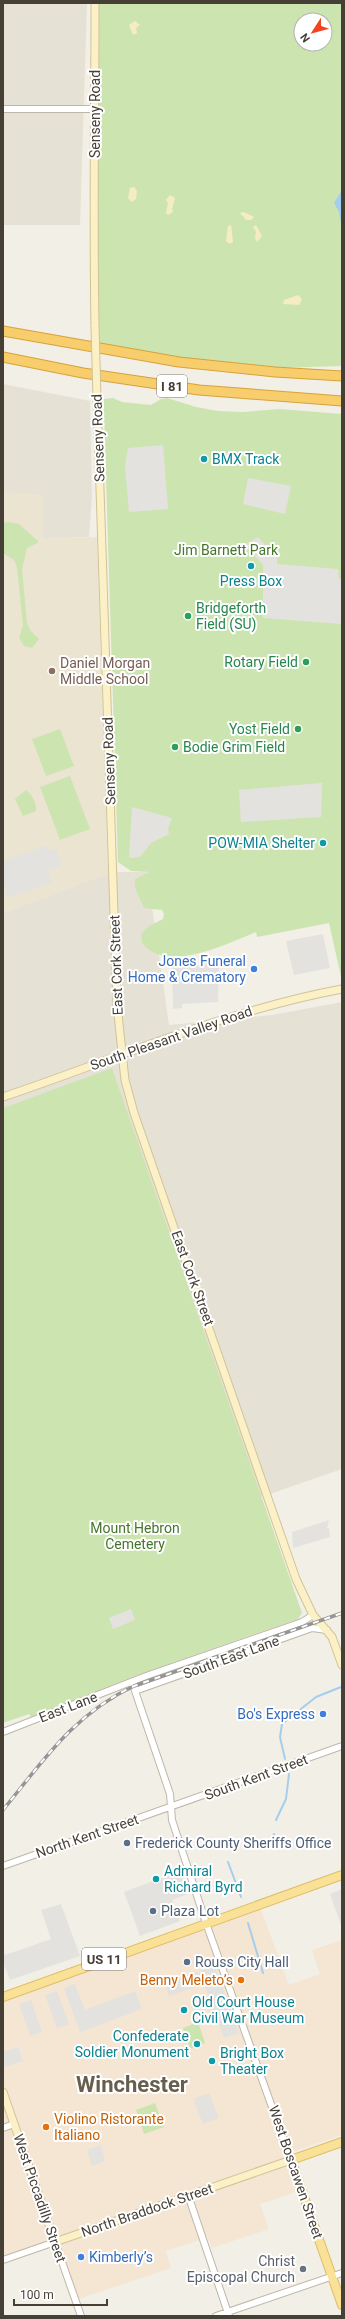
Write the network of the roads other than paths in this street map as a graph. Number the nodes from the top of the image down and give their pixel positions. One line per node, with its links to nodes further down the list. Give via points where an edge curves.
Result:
1 (95, 3): 3 (main road, Senseny Road)
2 (3, 109): 3 (street)
3 (96, 109): 8 (main road, Senseny Road, bridge, via 93,245)
4 (3, 331): 6 (highway, I 81, via 179,362 268,372)
5 (3, 357): 7 (highway, I 81, via 83,373 199,390)
6 (342, 376)
7 (342, 402)
8 (112, 872): 10 (main road, East Cork Street, via 118,1029)
9 (342, 989): 10 (main road, South Pleasant Valley Road, via 242,1012)
10 (122, 1054): 11 (main road, South Pleasant Valley Road); 12 (main road, East Cork Street, via 131,1103 296,1579)
11 (3, 1097)
12 (313, 1615): 13 (main road, East Cork Street); 15 (street, South East Lane, via 302,1622)
13 (327, 1630): 14 (main road, East Cork Street); 16 (street, South East Lane, via 312,1628)
14 (342, 1665)
15 (132, 1682): 16 (street, West Boscawen Street); 17 (street, East Lane)
16 (135, 1691): 19 (street, West Boscawen Street, via 170,1794)
17 (3, 1732)
18 (342, 1746): 19 (street, South Kent Street)
19 (170, 1807): 20 (street, North Kent Street); 22 (street, West Boscawen Street)
20 (3, 1866)
21 (342, 1874): 22 (main road, US 11)
22 (206, 1923): 23 (main road, US 11); 28 (street, West Boscawen Street)
23 (3, 1997)
24 (3, 2092): 25 (main road, West Piccadilly Street)
25 (14, 2124): 26 (street); 30 (main road, West Piccadilly Street)
26 (3, 2128)
27 (342, 2142): 28 (main road)
28 (291, 2160): 29 (main road, North Braddock Street); 33 (main road, West Boscawen Street)
29 (188, 2196): 30 (main road, North Braddock Street); 35 (street)
30 (55, 2242): 31 (street, North Braddock Street); 36 (street, West Piccadilly Street)
31 (3, 2260)
32 (342, 2273): 33 (street)
33 (332, 2276): 34 (main road, West Boscawen Street); 35 (street)
34 (342, 2305)
35 (228, 2314): 37 (street)
36 (81, 2316)
37 (216, 2316)

